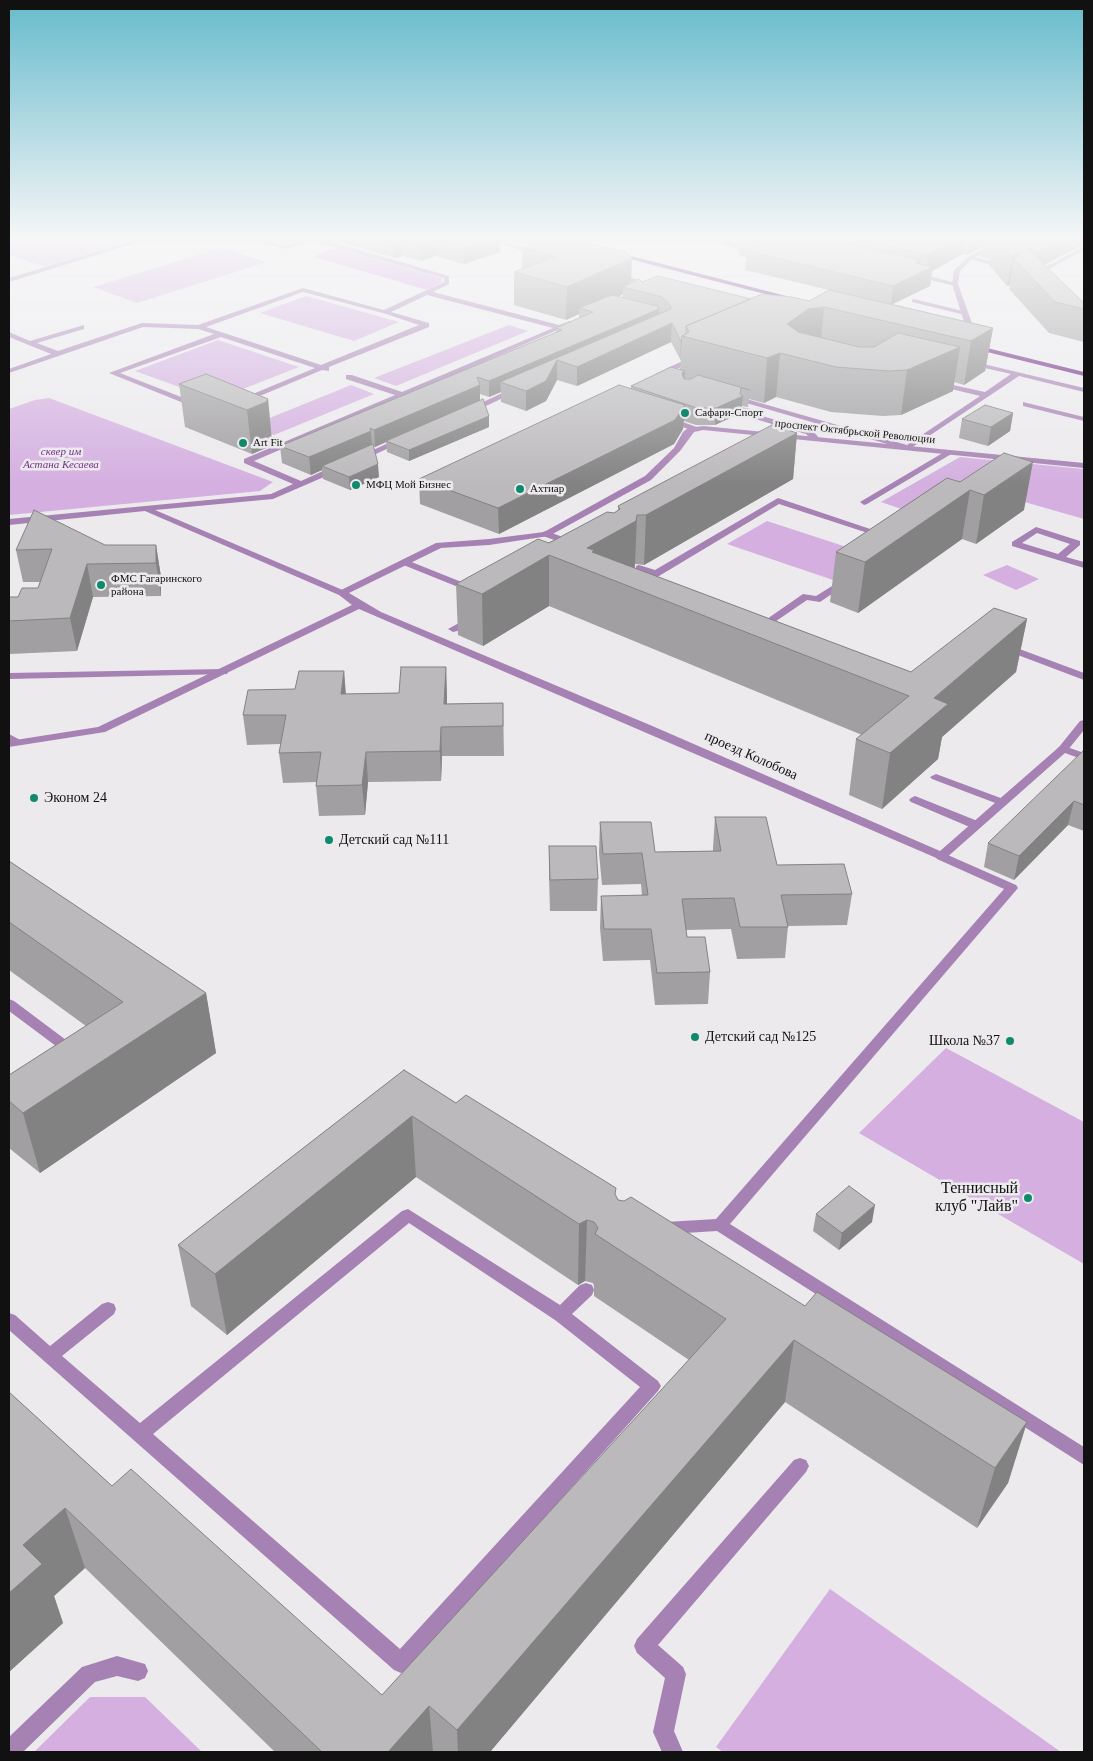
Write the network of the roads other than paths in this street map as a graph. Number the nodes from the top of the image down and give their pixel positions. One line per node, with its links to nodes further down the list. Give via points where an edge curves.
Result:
1 (215, 321): 7 (street)
2 (414, 321): 17 (street, via 426,325)
3 (537, 321): 8 (street)
4 (573, 321): 8 (street)
5 (967, 321): 11 (street, via 970,330)
6 (81, 327): 12 (street)
7 (199, 327): 10 (street); 15 (street, via 142,325)
8 (559, 327): 26 (street)
9 (9, 334): 12 (street)
10 (222, 334): 17 (street); 30 (street, via 113,374)
11 (958, 336)
12 (30, 342): 15 (street)
13 (968, 344): 20 (main road)
14 (708, 353): 22 (street, via 655,376)
15 (58, 354): 18 (street)
16 (960, 360): 19 (street)
17 (327, 369): 29 (street)
18 (9, 371)
19 (1017, 374): 25 (street); 27 (street)
20 (1084, 374)
21 (349, 377): 26 (street)
22 (671, 380)
23 (929, 380): 27 (street)
24 (529, 385): 31 (street)
25 (1084, 390)
26 (401, 394): 42 (street, via 247,461)
27 (986, 395): 37 (street)
28 (1026, 404): 33 (street)
29 (229, 405)
30 (203, 408)
31 (465, 413)
32 (662, 418): 34 (street, проспект Октябрьской Революции)
33 (1084, 419)
34 (698, 429): 36 (street, проспект Октябрьской Революции); 48 (street, via 686,434 677,449 648,478)
35 (410, 436): 39 (street)
36 (816, 440): 37 (street, проспект Октябрьской Революции); 37 (street, via 809,432 758,417 758,413 723,399)
37 (908, 448): 38 (street, проспект Октябрьской Революции)
38 (949, 452): 41 (street, проспект Октябрьской Революции); 43 (street)
39 (356, 460)
40 (347, 464): 42 (street)
41 (1084, 466)
42 (301, 484): 44 (street, via 273,496)
43 (864, 502)
44 (147, 510): 47 (street); 58 (street, проезд Колобова)
45 (845, 513): 46 (street)
46 (834, 519): 49 (street); 55 (street, via 778,501)
47 (9, 522)
48 (546, 534): 50 (street); 52 (street, via 489,542 439,544)
49 (894, 539)
50 (587, 549)
51 (1059, 558): 51 (street, via 1032,550 1015,544 1036,530 1077,543); 53 (street)
52 (404, 562): 58 (street); 59 (street)
53 (1084, 565)
54 (639, 568): 55 (street)
55 (656, 574): 57 (street)
56 (856, 574): 63 (street, via 817,600 806,596)
57 (630, 590)
58 (342, 593): 60 (street, проезд Колобова)
59 (485, 594)
60 (359, 605): 65 (street); 76 (street, проезд Колобова)
61 (485, 612): 62 (street)
62 (453, 629)
63 (748, 635)
64 (991, 645): 67 (street, via 1000,644)
65 (223, 672): 66 (street); 69 (street, via 101,730)
66 (9, 676)
67 (1084, 677)
68 (1084, 723): 70 (street)
69 (12, 741)
70 (1063, 749): 71 (street); 74 (street)
71 (1084, 757)
72 (936, 777): 74 (street)
73 (915, 800): 75 (street)
74 (1002, 802): 75 (street)
75 (976, 825): 76 (street)
76 (941, 856): 79 (street, проезд Колобова, via 1012,888)
77 (9, 1004): 78 (street)
78 (82, 1059)
79 (720, 1225): 80 (street, via 666,1228); 87 (street)
80 (651, 1237)
81 (586, 1290): 83 (street)
82 (108, 1309): 85 (street)
83 (561, 1315): 86 (street, via 408,1215); 86 (street, via 652,1386 402,1663)
84 (9, 1320): 85 (street)
85 (50, 1356): 86 (street)
86 (140, 1434)
87 (1084, 1457)
88 (800, 1466): 91 (street, via 644,1646 676,1674 663,1732)
89 (138, 1671): 90 (street, via 117,1666 89,1674)
90 (9, 1751)
91 (673, 1752)

